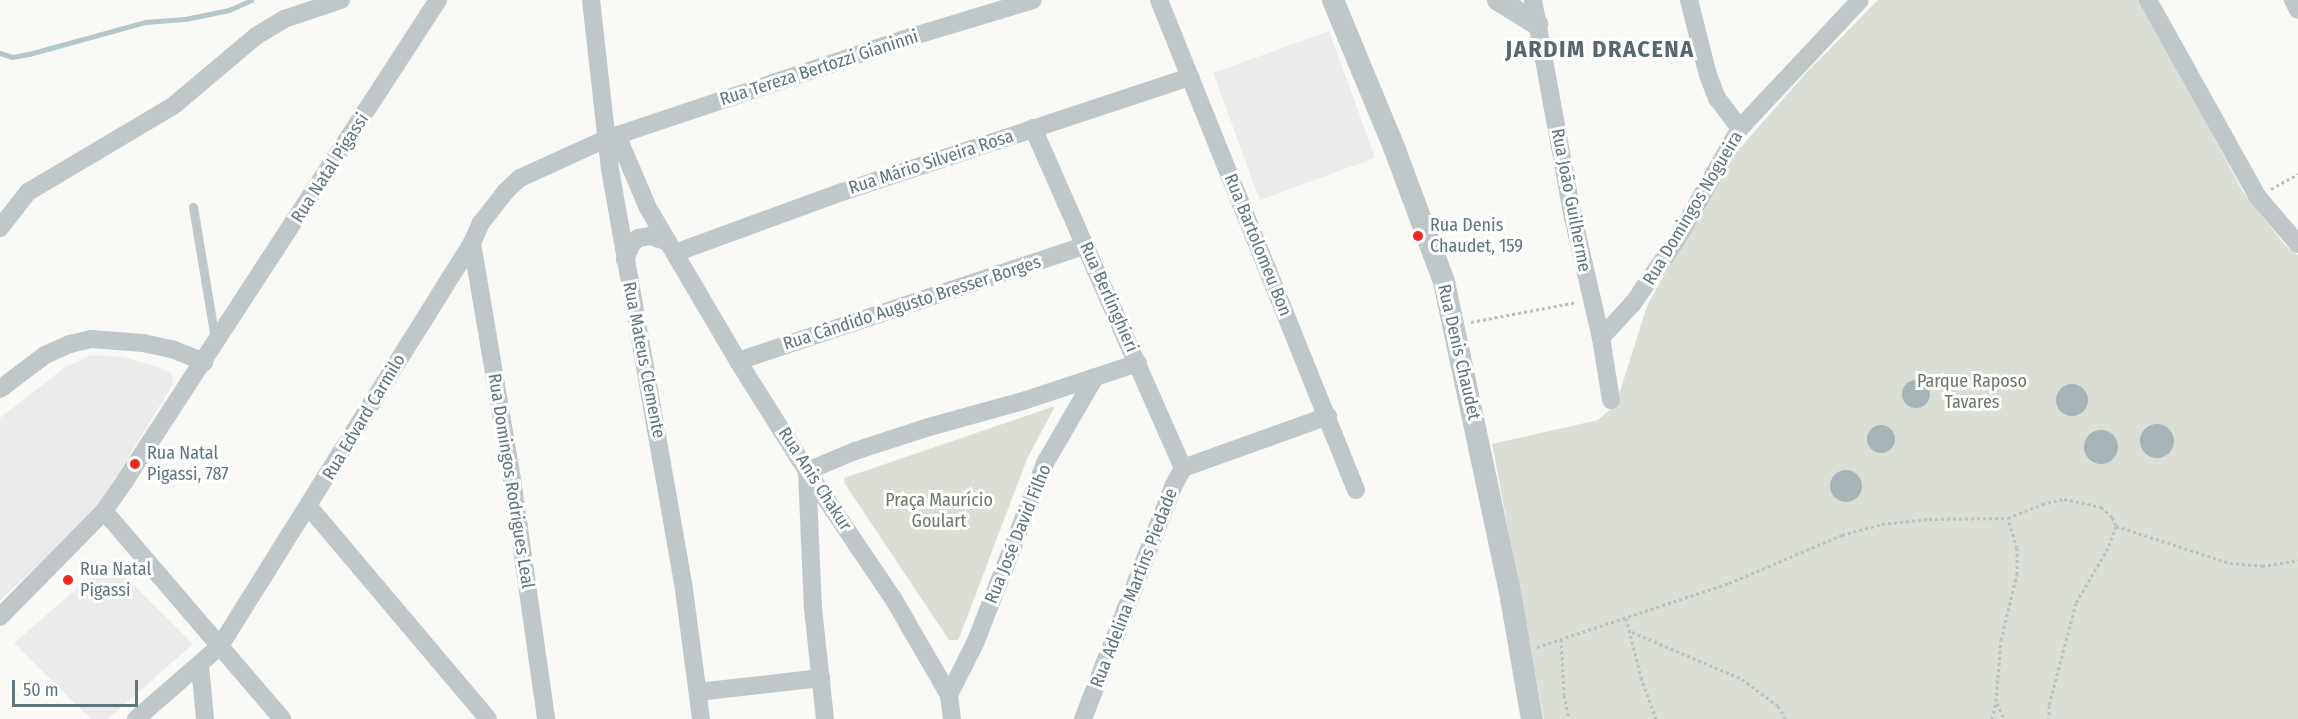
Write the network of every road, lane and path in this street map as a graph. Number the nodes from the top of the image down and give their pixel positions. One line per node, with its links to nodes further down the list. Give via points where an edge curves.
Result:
1 (341, 0): 22 (street, via 284,19 256,36 173,106 28,192)
2 (438, 0): 31 (street, Rua Natal Pigassi)
3 (593, 0): 18 (street, Rua Mateus Clemente)
4 (1033, 0): 18 (street, Rua Tereza Bertozzi Gianinni)
5 (1160, 0): 15 (street, Rua Bartolomeu Bon)
6 (1333, 0): 29 (street, Rua Denis Chaudet, via 1422,222)
7 (1498, 0): 14 (street)
8 (1533, 0): 14 (street, Rua João Guilherme)
9 (1689, 0): 17 (street, via 1717,98)
10 (1860, 0): 17 (street, Rua Domingos Nogueira)
11 (2148, 0): 20 (street)
12 (2293, 0): 13 (street)
13 (2298, 10)
14 (1537, 24): 28 (street, Rua João Guilherme)
15 (1190, 77): 16 (street, Rua Mário Silveira Rosa); 38 (street, Rua Bartolomeu Bon)
16 (1033, 128): 25 (street, Rua Berlinghieri); 26 (street, Rua Mário Silveira Rosa)
17 (1740, 128): 30 (street, Rua Domingos Nogueira, via 1676,241 1634,302)
18 (612, 137): 23 (street, Rua Edvard Carmilo, via 520,178 494,205); 26 (street, Rua Anis Chakur); 27 (street, Rua Mateus Clemente)
19 (2298, 174): 20 (path)
20 (2257, 196): 24 (street)
21 (193, 207): 31 (lane)
22 (0, 228)
23 (472, 243): 42 (street, Rua Edvard Carmilo); 62 (street, Rua Domingos Rodrigues Leal, via 512,479)
24 (2298, 244)
25 (1086, 245): 32 (street, Rua Cândido Augusto Bresser Borges); 34 (street, Rua Berlinghieri)
26 (671, 248): 27 (street, via 650,236 638,238); 32 (street, Rua Anis Chakur)
27 (625, 260): 55 (street, Rua Mateus Clemente, via 683,582)
28 (1592, 300): 29 (path); 30 (street, Rua João Guilherme)
29 (1455, 326): 52 (street, Rua Denis Chaudet)
30 (1601, 338): 37 (street, Rua João Guilherme)
31 (216, 344): 33 (street, Rua Natal Pigassi)
32 (738, 361): 40 (street, Rua Anis Chakur)
33 (204, 362): 36 (street, via 143,343 91,339 45,355); 43 (street, Rua Natal Pigassi)
34 (1138, 363): 35 (street); 39 (street, Rua Berlinghieri)
35 (1095, 377): 40 (street, via 908,434); 56 (street, Rua José David Filho, via 1045,463 976,641)
36 (0, 389)
37 (1611, 400)
38 (1328, 416): 39 (street, Rua Adelina Martins Piedade); 41 (street, Rua Bartolomeu Bon)
39 (1183, 468): 66 (street, Rua Adelina Martins Piedade)
40 (807, 471): 54 (street, via 808,534); 56 (street, Rua Anis Chakur, via 894,600)
41 (1356, 490)
42 (309, 507): 51 (street, Rua Edvard Carmilo); 61 (street)
43 (104, 511): 47 (street, Rua Natal Pigassi); 51 (street)
44 (2008, 518): 45 (path, via 2064,499 2101,507); 48 (path, via 1882,524 1842,535 1729,583); 57 (path, via 2017,548 2017,574 2001,640)
45 (2116, 526): 46 (path, via 2230,563 2262,566); 73 (path, via 2108,548 2076,603 2049,705)
46 (2298, 560)
47 (0, 617)
48 (1626, 618): 49 (path); 50 (path)
49 (1632, 632): 69 (path, via 1641,677); 70 (path, via 1742,679 1778,706)
50 (1561, 639): 52 (path); 68 (path)
51 (220, 646): 53 (street, Rua Edvard Carmilo); 60 (street)
52 (1527, 650): 67 (street, Rua Denis Chaudet)
53 (200, 665): 58 (street, Rua Edvard Carmilo); 59 (street)
54 (821, 678): 55 (street); 64 (street)
55 (698, 692): 63 (street, Rua Mateus Clemente)
56 (949, 695): 65 (street, Rua Anis Chakur)
57 (1996, 701): 71 (path); 72 (path)
58 (136, 719)
59 (205, 719)
60 (282, 719)
61 (488, 719)
62 (546, 719)
63 (701, 719)
64 (825, 719)
65 (952, 719)
66 (1083, 719)
67 (1532, 719)
68 (1569, 719)
69 (1656, 719)
70 (1786, 719)
71 (1992, 719)
72 (2004, 719)
73 (2049, 719)

